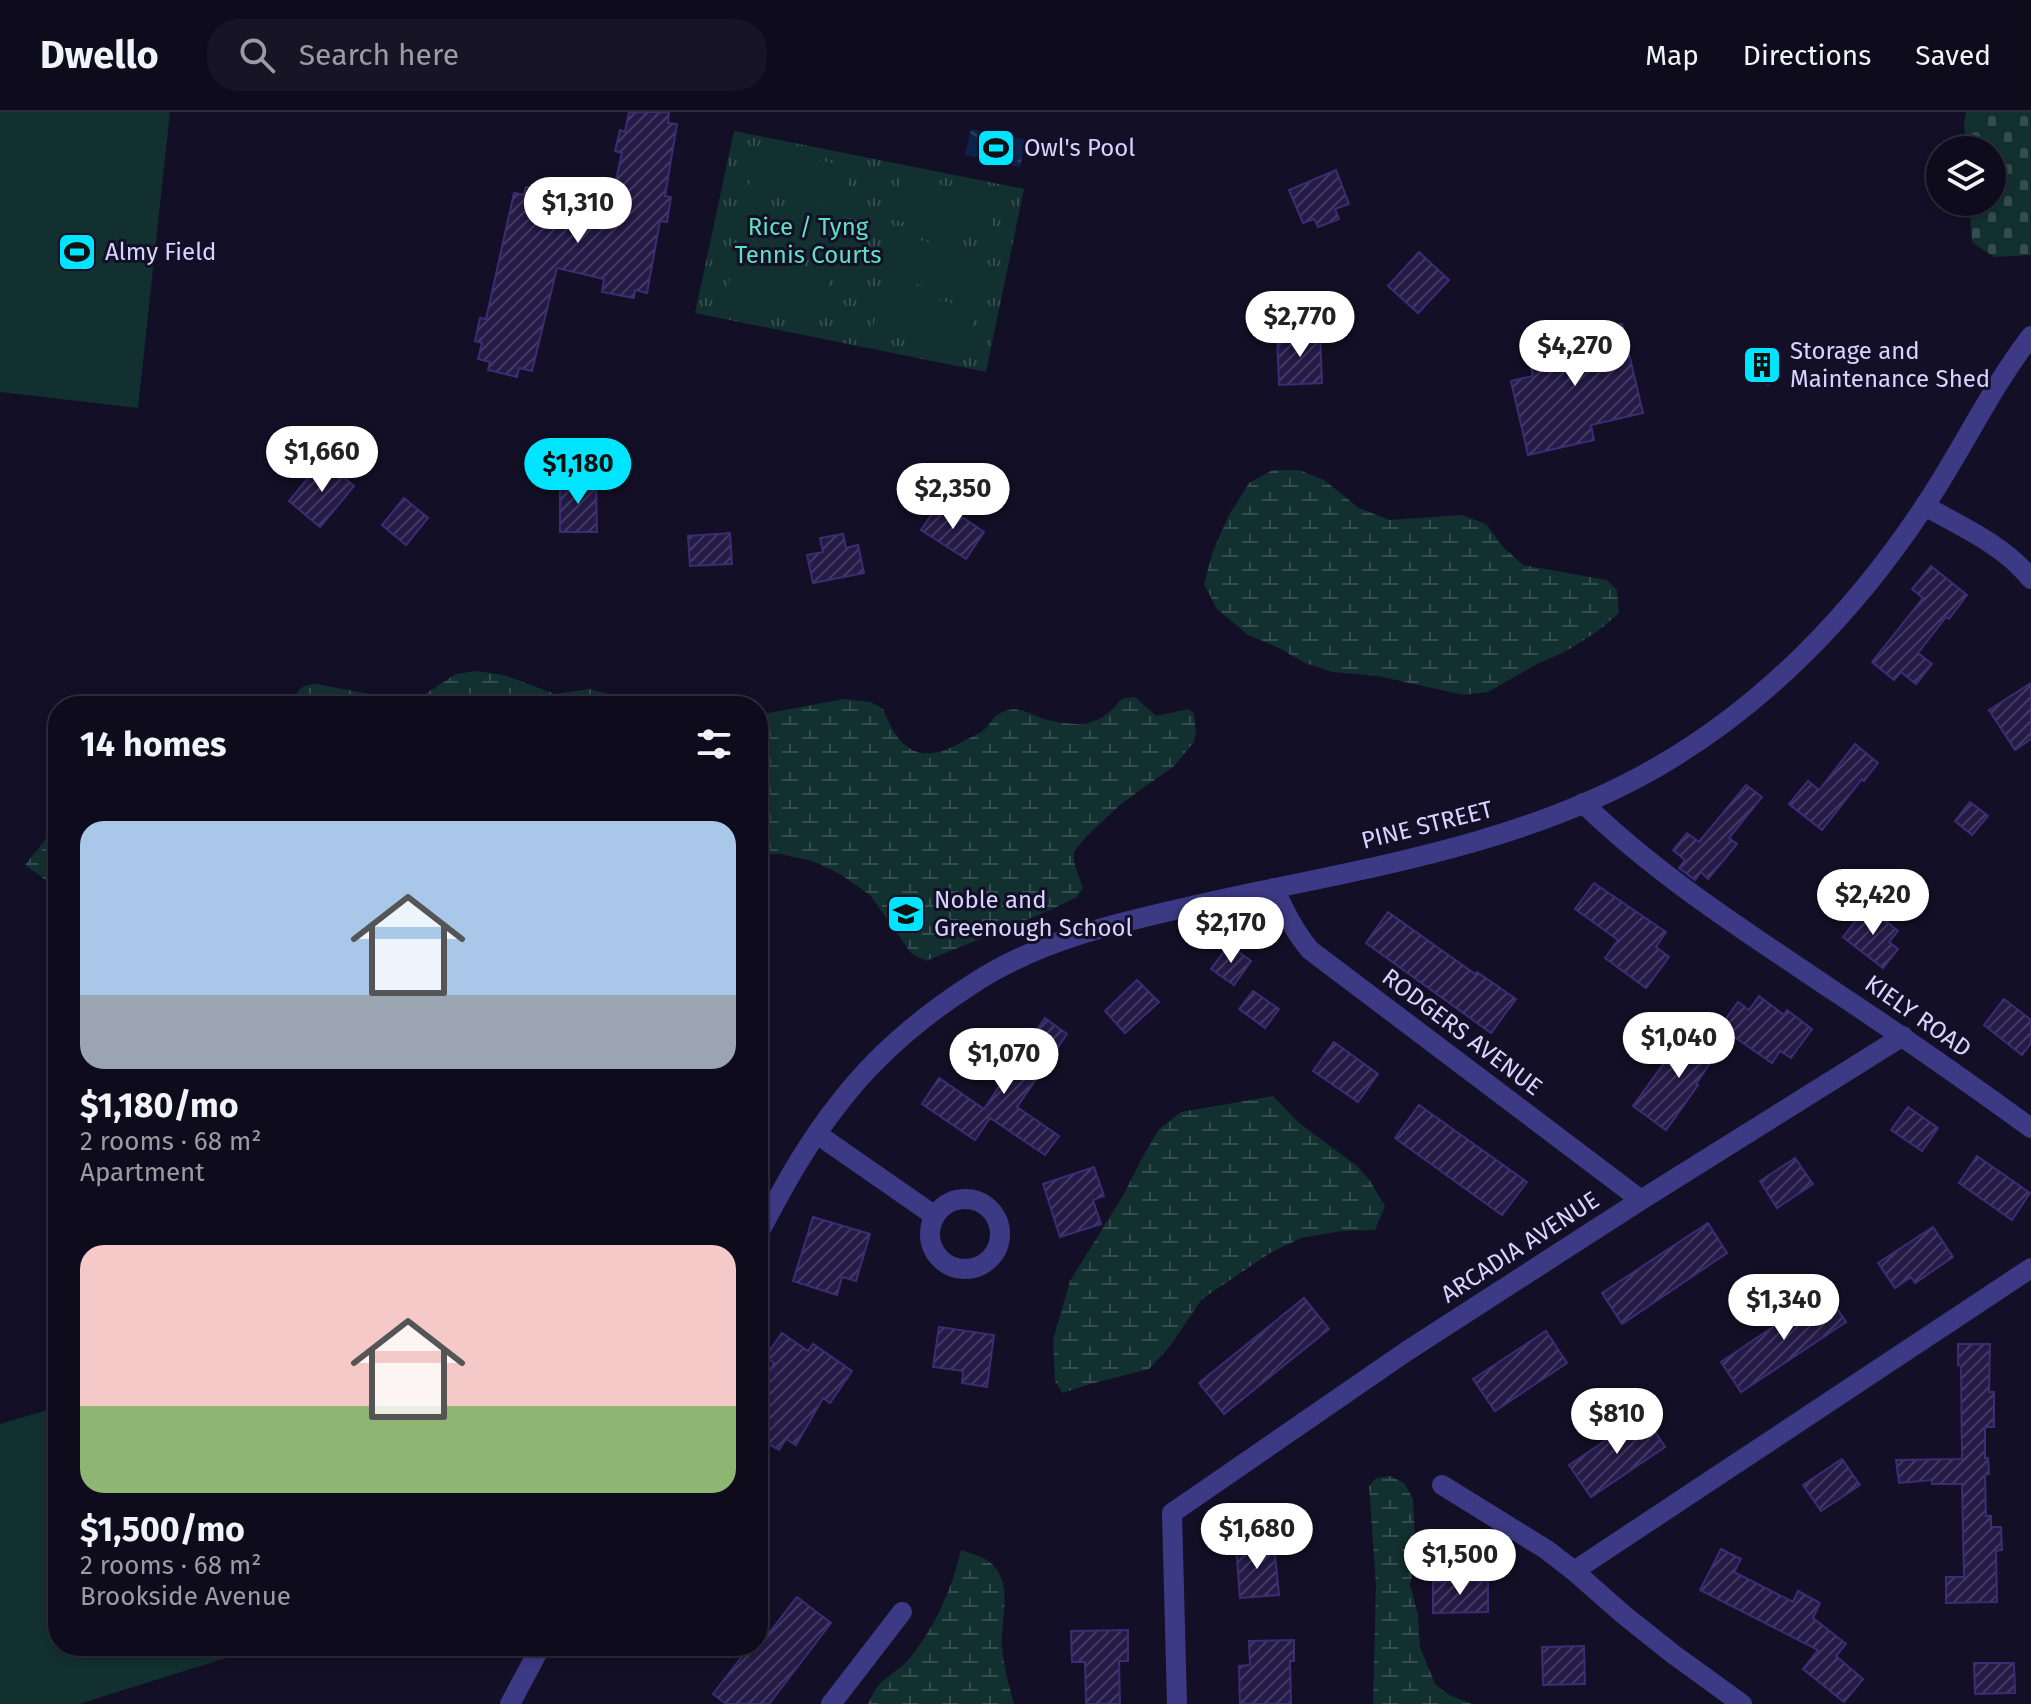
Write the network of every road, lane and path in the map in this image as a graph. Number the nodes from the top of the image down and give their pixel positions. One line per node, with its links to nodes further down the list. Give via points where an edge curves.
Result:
1 (2031, 336): 2 (street, PINE STREET, via 1987,399)
2 (1925, 506): 3 (street, via 2012,558); 4 (street, PINE STREET, via 1846,610 1791,667 1662,765)
3 (2031, 579)
4 (1583, 803): 5 (street, PINE STREET, via 1506,834); 6 (street, KIELY ROAD, via 1686,890)
5 (1274, 888): 8 (street, PINE STREET, via 1096,929 1007,964 944,1004 886,1051); 9 (street, RODGERS AVENUE, via 1310,950)
6 (1903, 1036): 7 (street, KIELY ROAD); 9 (street, ARCADIA AVENUE)
7 (2031, 1128)
8 (817, 1134): 10 (street); 11 (street, PINE STREET)
9 (1641, 1200): 19 (street, ARCADIA AVENUE, via 1407,1351 1172,1513)
10 (935, 1216)
11 (768, 1217)
12 (2031, 1268): 14 (street)
13 (1442, 1485): 14 (street)
14 (1574, 1571): 20 (street)
15 (902, 1612): 18 (street)
16 (536, 1656): 17 (street)
17 (510, 1704)
18 (831, 1704)
19 (1177, 1704)
20 (1742, 1704)

